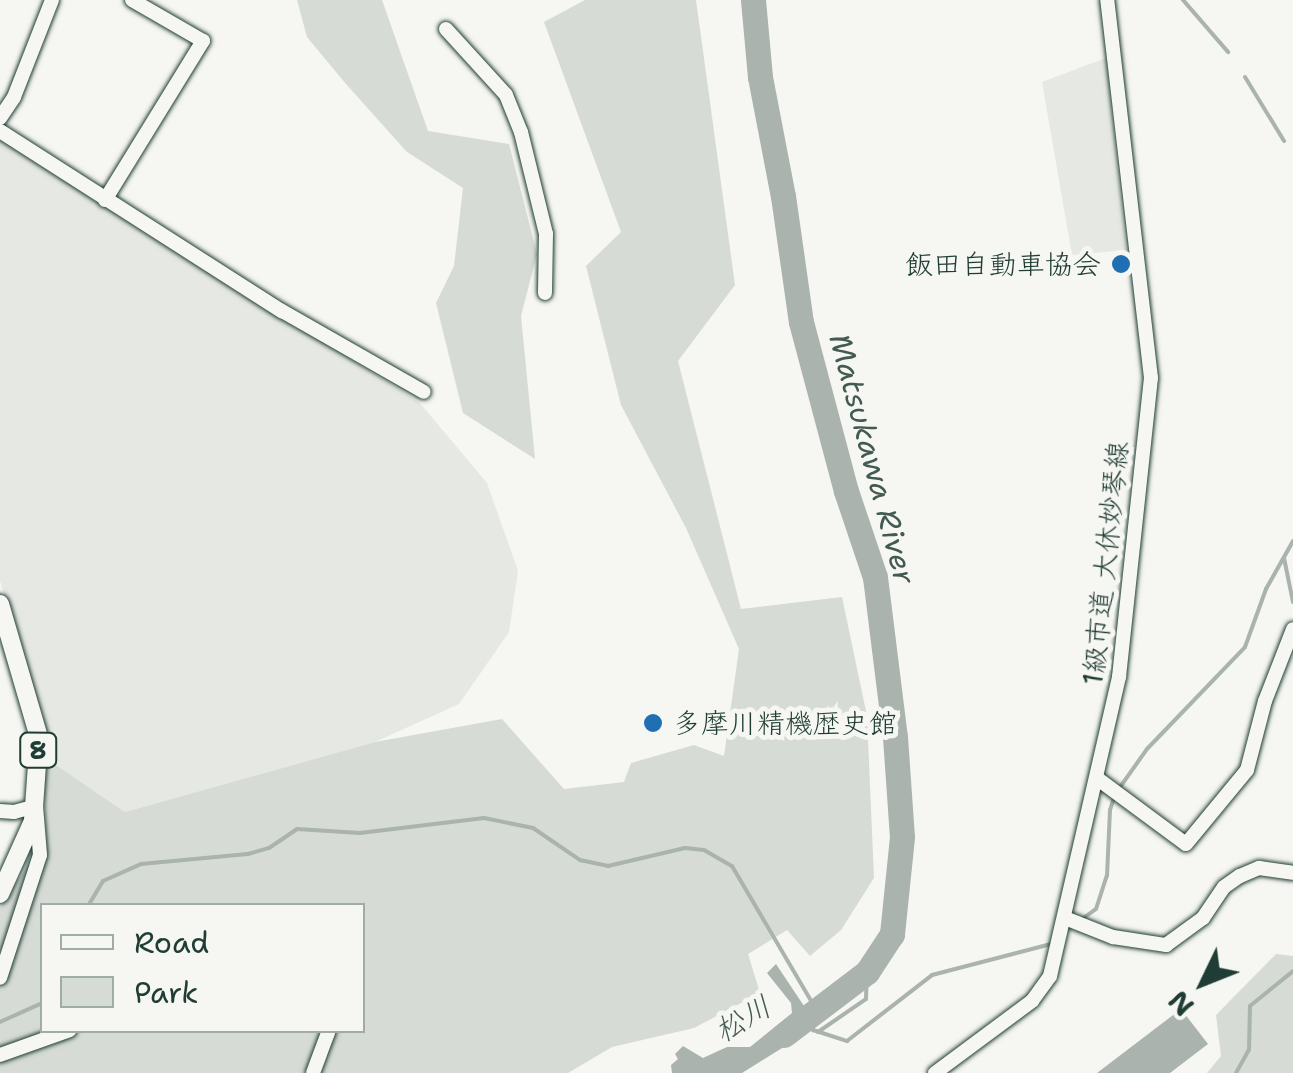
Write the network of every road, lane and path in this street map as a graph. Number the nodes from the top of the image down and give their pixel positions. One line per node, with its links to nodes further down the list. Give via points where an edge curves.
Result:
1 (52, 0): 5 (street)
2 (132, 0): 7 (street, via 203,41)
3 (1107, 0): 12 (street, 1級市道 大休妙琴線, via 1151,378)
4 (446, 29): 8 (street, via 506,95 521,132 546,234)
5 (0, 118)
6 (0, 131): 7 (street)
7 (104, 200): 9 (street)
8 (545, 293)
9 (424, 392)
10 (0, 604): 13 (main road, 8, via 39,737)
11 (1293, 629): 12 (street, via 1247,770 1186,844)
12 (1104, 783): 17 (street, 1級市道 大休妙琴線)
13 (36, 806): 14 (street); 16 (main road, 8); 18 (street, via 40,855)
14 (0, 810)
15 (1293, 873): 17 (street, via 1259,868 1240,876 1203,918 1166,945)
16 (0, 894)
17 (1066, 922): 23 (street, 1級市道 大休妙琴線, via 1050,976 1032,1001)
18 (0, 978)
19 (61, 1033): 21 (street)
20 (328, 1033): 22 (street)
21 (0, 1054)
22 (313, 1073)
23 (936, 1073)

